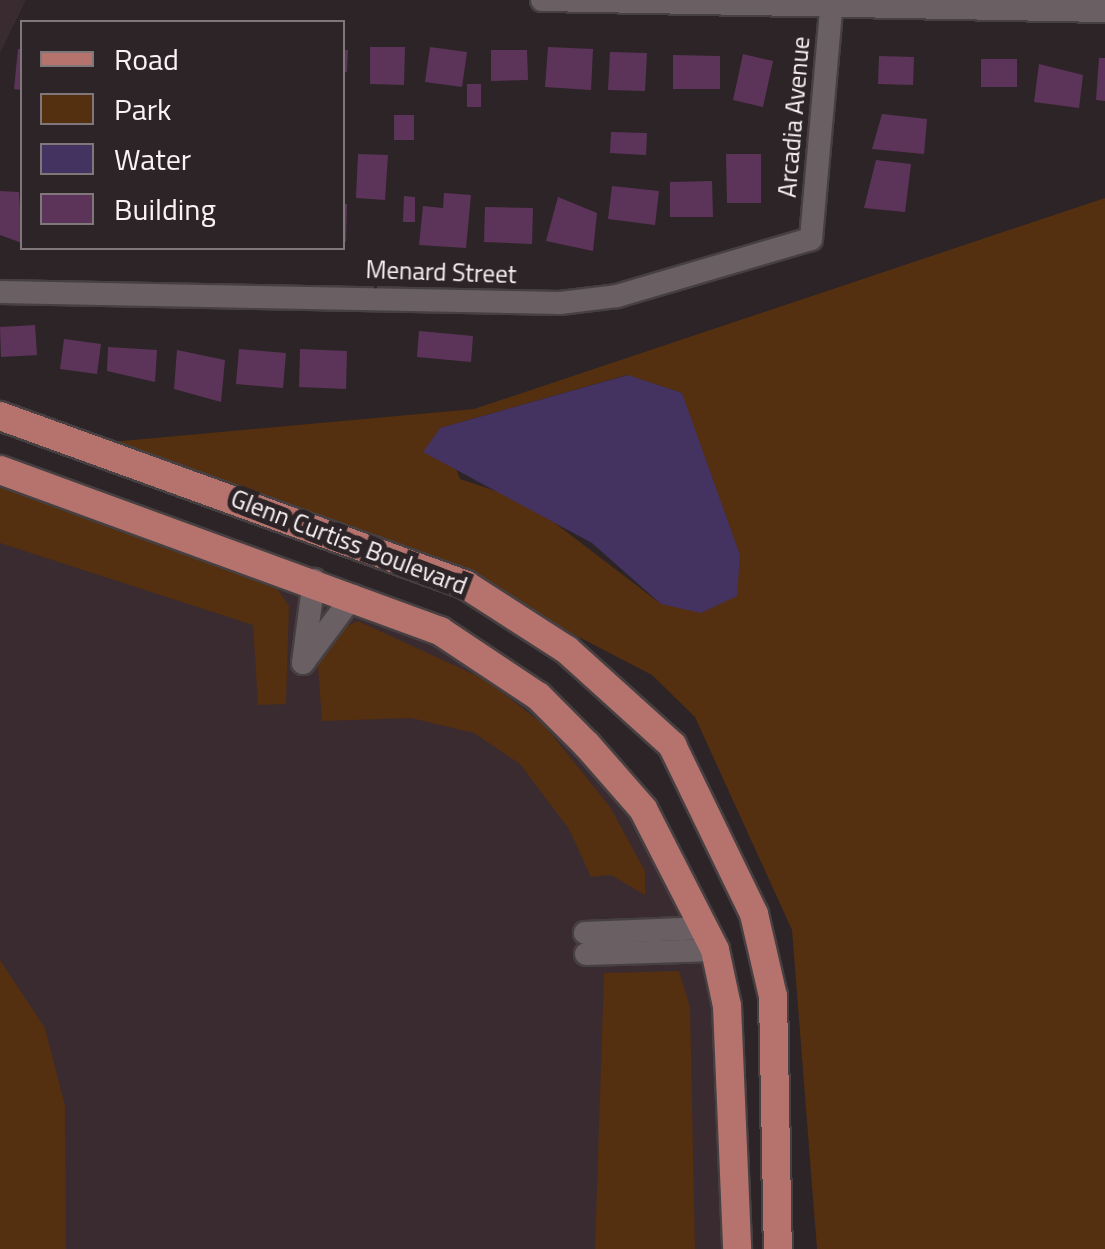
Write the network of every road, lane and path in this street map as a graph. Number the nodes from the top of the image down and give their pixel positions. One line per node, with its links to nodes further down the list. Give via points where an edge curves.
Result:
1 (542, 0): 2 (street)
2 (832, 3): 3 (street); 4 (street, Arcadia Avenue)
3 (1105, 10)
4 (812, 239): 5 (street, Menard Street, via 617,296 560,302)
5 (0, 292)
6 (0, 416): 10 (main road, Glenn Curtiss Boulevard, via 466,585 567,650 672,746 713,815)
7 (0, 470): 8 (main road, Glenn Curtiss Boulevard)
8 (314, 580): 9 (main road, Glenn Curtiss Boulevard); 9 (street, via 304,663)
9 (353, 596): 11 (main road, Glenn Curtiss Boulevard, via 440,631 538,696 643,809)
10 (759, 936): 11 (main road); 13 (main road, Glenn Curtiss Boulevard, via 773,996)
11 (710, 939): 12 (street); 14 (main road, Glenn Curtiss Boulevard, via 727,1006)
12 (586, 944)
13 (777, 1220): 15 (main road, Glenn Curtiss Boulevard); 16 (main road)
14 (737, 1249)
15 (778, 1249)
16 (787, 1249)

